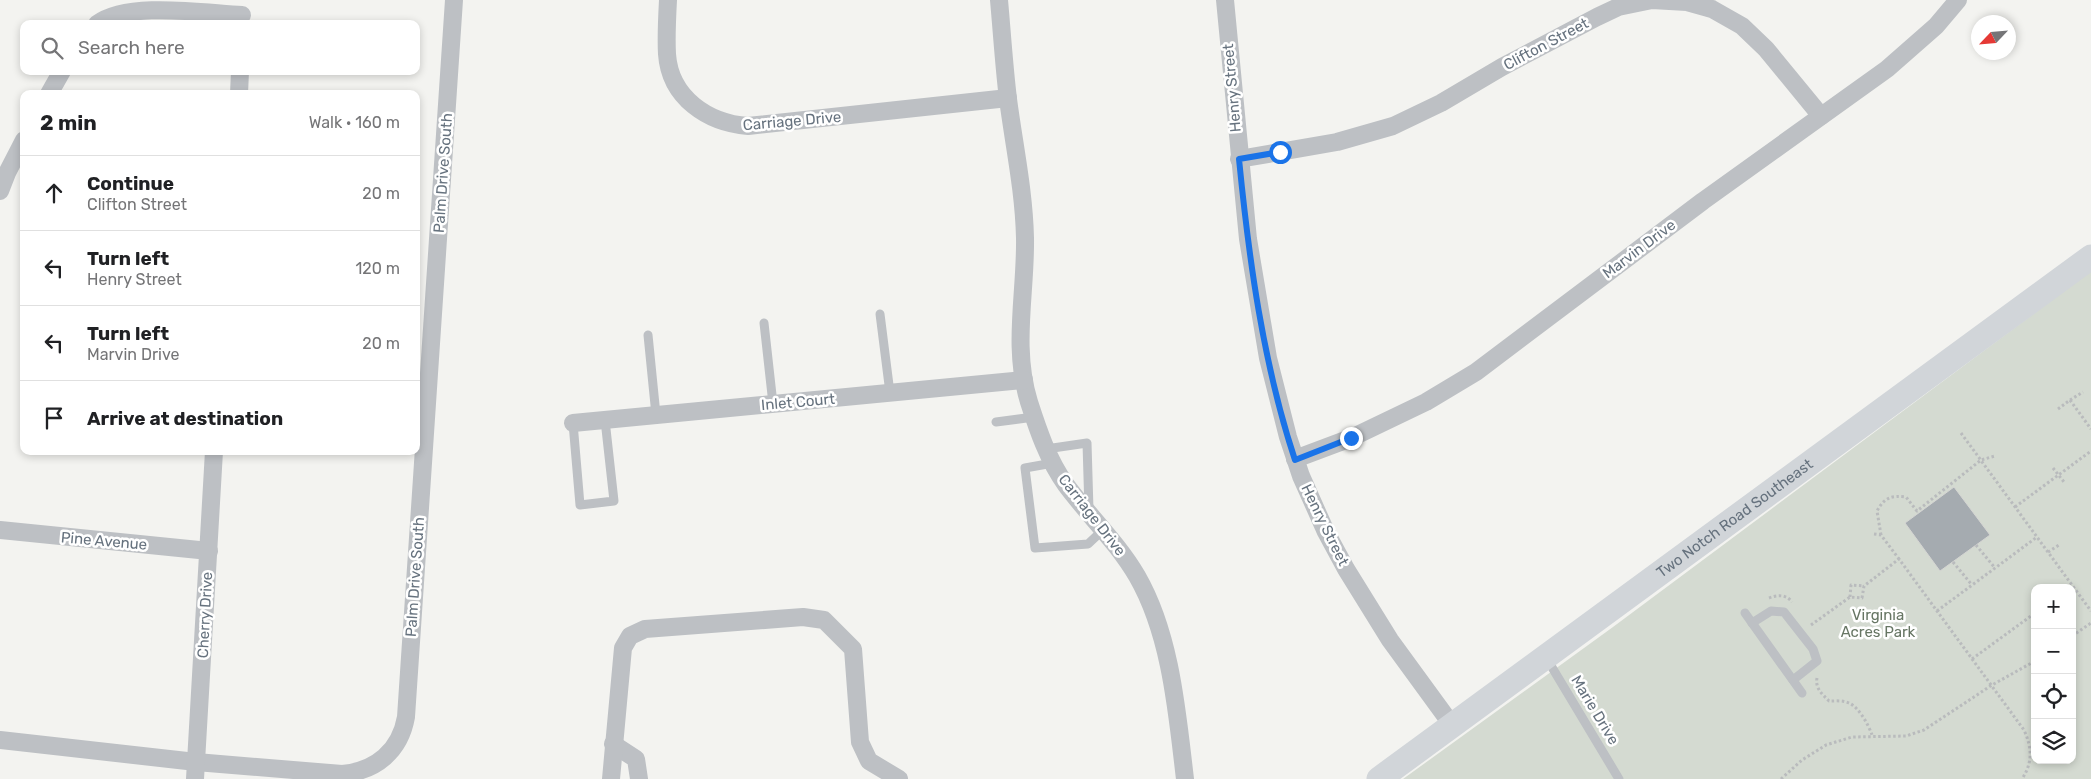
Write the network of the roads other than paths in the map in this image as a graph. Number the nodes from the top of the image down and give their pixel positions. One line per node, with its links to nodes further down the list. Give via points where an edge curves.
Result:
1 (454, 0): 44 (street, Palm Drive South, via 404,728 385,758 353,773)
2 (668, 0): 12 (street, Carriage Drive, via 667,54 674,79 688,101 721,122 748,126)
3 (1000, 0): 12 (street, Carriage Drive)
4 (1225, 0): 15 (street, Henry Street)
5 (1958, 0): 13 (street, Marvin Drive, via 1936,26 1887,70)
6 (242, 13): 7 (street, via 136,10)
7 (104, 20)
8 (60, 75): 10 (street)
9 (240, 75): 11 (street)
10 (51, 90)
11 (239, 90)
12 (1008, 98): 21 (street, Carriage Drive, via 1025,237 1020,332)
13 (1821, 116): 15 (street, Clifton Street, via 1766,49 1742,26 1712,9 1687,2 1652,0 1618,7 1597,17 1393,126 1337,142); 31 (street, Marvin Drive, via 1468,378 1351,438)
14 (20, 148): 16 (street)
15 (1239, 159): 31 (street, Henry Street, via 1248,239 1268,358)
16 (0, 191)
17 (2091, 257): 38 (street, Two Notch Road Southeast)
18 (880, 314): 22 (lane)
19 (764, 323): 23 (lane)
20 (648, 335): 24 (lane)
21 (1024, 380): 22 (street, Inlet Court); 25 (street, Carriage Drive)
22 (890, 393): 23 (street, Inlet Court)
23 (773, 404): 24 (street, Inlet Court)
24 (656, 415): 26 (street, Inlet Court)
25 (1034, 416): 27 (lane); 30 (street, Carriage Drive)
26 (605, 420): 28 (street, Inlet Court); 28 (lane, via 614,501 580,505)
27 (996, 422)
28 (573, 423)
29 (214, 455): 35 (street, Cherry Drive)
30 (1050, 456): 32 (street, Carriage Drive, via 1066,484); 32 (lane, via 1087,443); 33 (lane, via 1025,468 1035,548 1088,544)
31 (1295, 460): 41 (street, Henry Street, via 1346,569 1390,640)
32 (1089, 512): 33 (street, Carriage Drive)
33 (1104, 529): 48 (street, Carriage Drive, via 1137,576 1156,618 1177,717)
34 (0, 530): 35 (street, Pine Avenue)
35 (209, 551): 44 (street, Cherry Drive)
36 (1746, 614): 37 (lane)
37 (1752, 623): 39 (lane); 39 (lane, via 1771,611 1784,612 1814,649 1817,661)
38 (1545, 656): 41 (street, Two Notch Road Southeast); 50 (lane, Marie Drive)
39 (1793, 680): 40 (lane)
40 (1802, 693)
41 (1452, 725): 49 (street, Two Notch Road Southeast)
42 (0, 740): 44 (street, Palm Drive South)
43 (613, 744): 45 (street); 46 (street, via 636,759); 47 (street, via 623,648 630,636 645,629 803,617 824,620 853,649 860,742 869,761)
44 (196, 771)
45 (611, 779)
46 (639, 779)
47 (899, 779)
48 (1185, 779)
49 (1379, 779)
50 (1619, 779)

